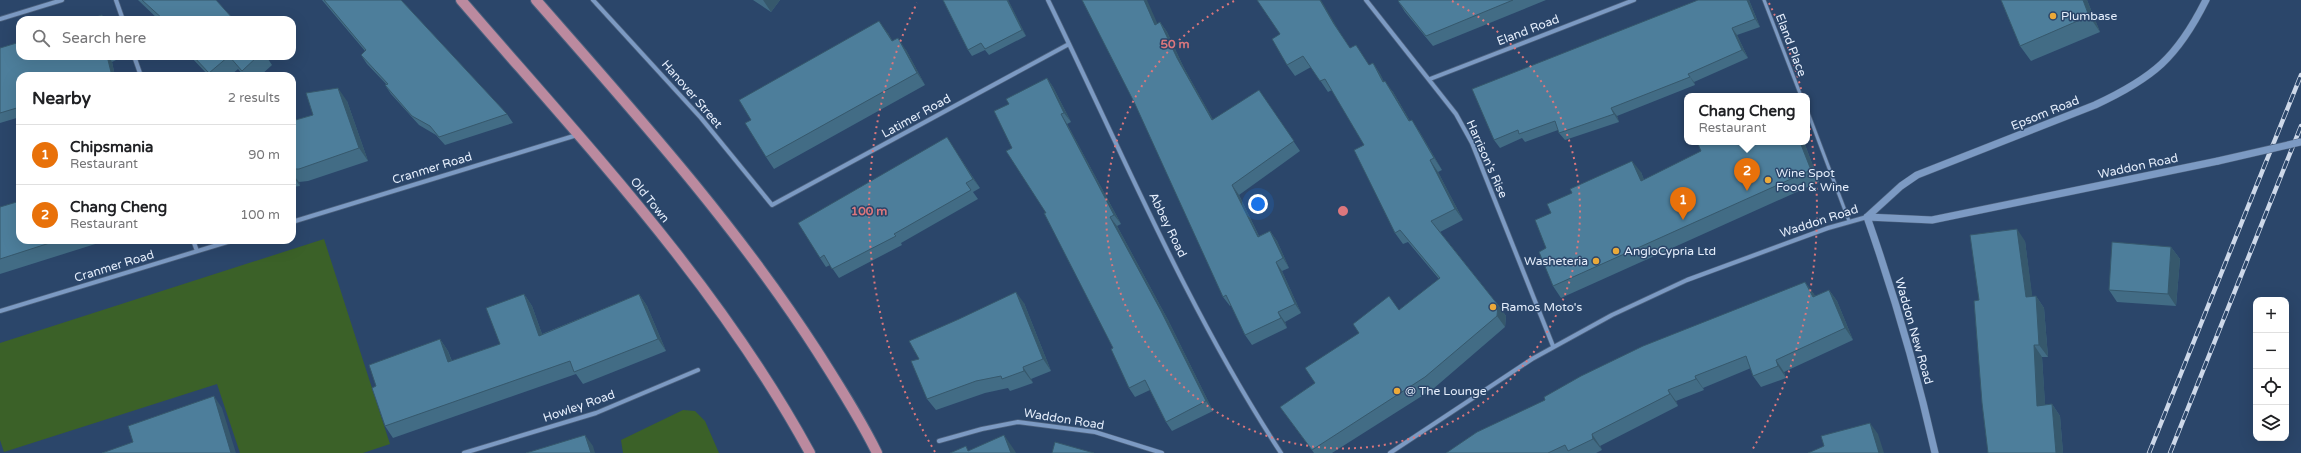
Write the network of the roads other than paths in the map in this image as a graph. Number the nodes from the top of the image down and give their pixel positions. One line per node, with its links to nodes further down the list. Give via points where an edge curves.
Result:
1 (62, 0): 12 (street)
2 (116, 0): 11 (street)
3 (461, 0): 19 (main road, Old Town)
4 (536, 0): 34 (main road, via 708,200 753,257 853,408)
5 (593, 0): 21 (street, Hanover Street, via 701,118)
6 (1048, 0): 13 (street, Abbey Road)
7 (1366, 0): 16 (street, Harrison's Rise)
8 (1634, 0): 16 (street, Eland Road)
9 (1764, 0): 17 (lane, Eland Place)
10 (2206, 0): 22 (street, Epsom Road, via 2190,30 2160,68 2095,105 1917,175)
11 (122, 16)
12 (0, 19)
13 (1069, 44): 21 (street, Latimer Road); 36 (street, Abbey Road, via 1222,354)
14 (135, 60): 15 (street)
15 (140, 72)
16 (1430, 80): 29 (street, Harrison's Rise, via 1456,114 1472,143)
17 (1801, 93)
18 (1810, 118): 24 (lane)
19 (578, 135): 23 (street, Cranmer Road); 33 (main road, Old Town, via 635,200 720,310)
20 (2301, 142): 22 (street, Waddon Road, bridge, via 1932,220)
21 (772, 205)
22 (1867, 217): 24 (street, Waddon Road); 38 (street, Waddon New Road, via 1890,284 1925,408)
23 (296, 221)
24 (1849, 221): 29 (street, Waddon Road, via 1687,280)
25 (194, 244): 27 (street)
26 (221, 244): 27 (street, Cranmer Road)
27 (197, 251): 28 (street, Cranmer Road)
28 (0, 311)
29 (1553, 346): 37 (street, Waddon Road)
30 (698, 370): 32 (street, Howley Road, via 596,413)
31 (939, 441): 35 (street, Waddon Road, via 1018,422 1095,432)
32 (464, 453)
33 (810, 453)
34 (877, 453)
35 (1162, 453)
36 (1281, 453)
37 (1390, 453)
38 (1934, 453)

